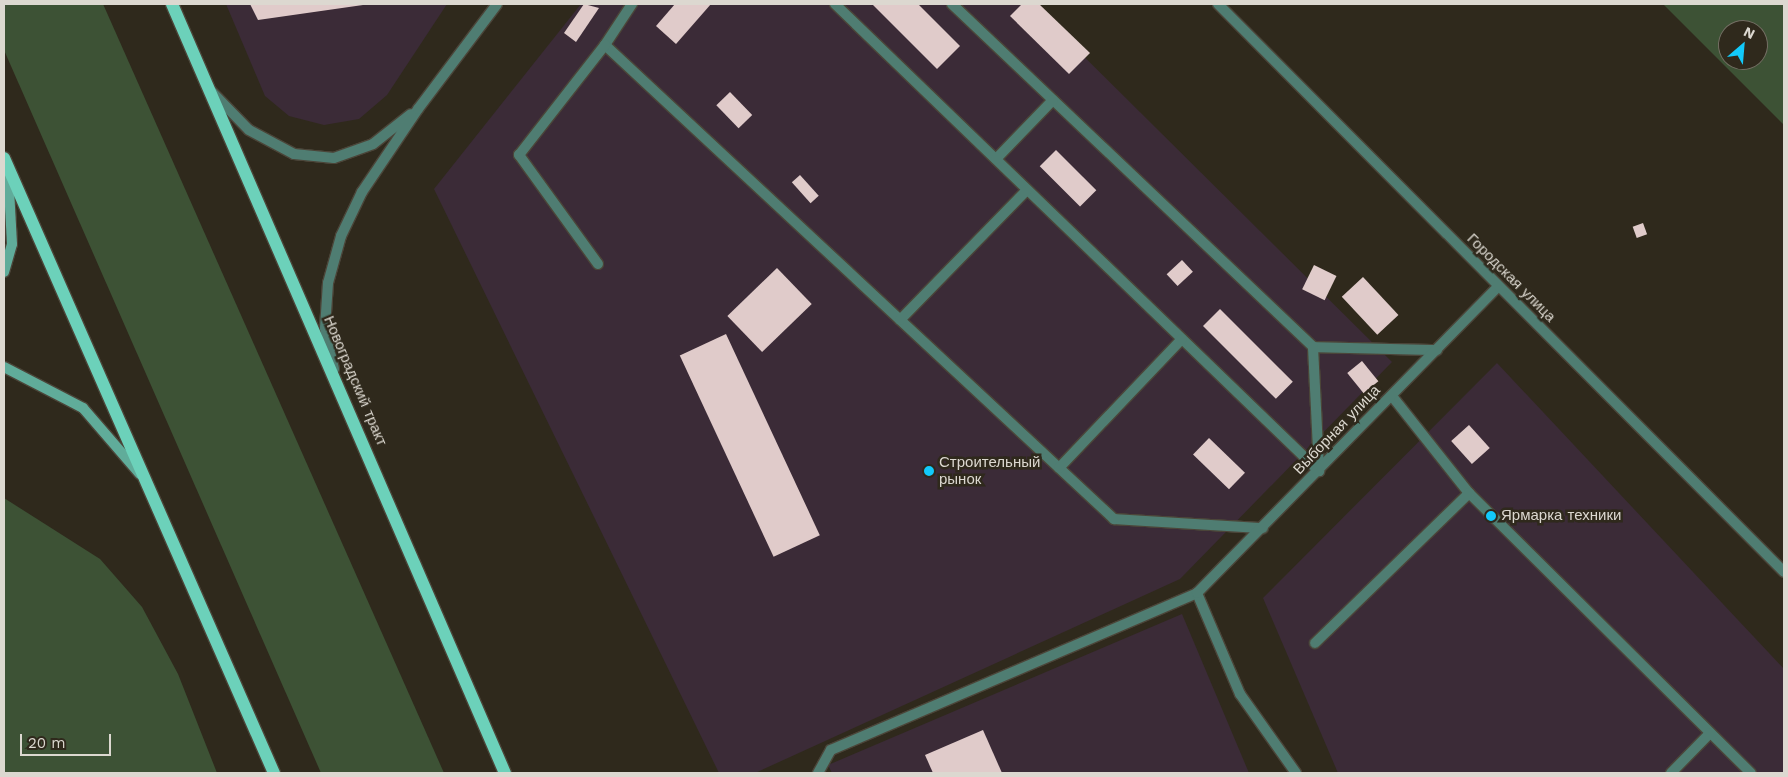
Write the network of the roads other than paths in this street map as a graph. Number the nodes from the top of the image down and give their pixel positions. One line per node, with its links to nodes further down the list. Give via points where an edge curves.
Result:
1 (172, 4): 8 (main road, Новоградский тракт)
2 (497, 4): 10 (street)
3 (632, 4): 7 (street)
4 (834, 4): 11 (street)
5 (952, 4): 9 (street)
6 (1218, 4): 16 (street, Городская улица)
7 (605, 45): 14 (street, via 519,155); 17 (street)
8 (210, 89): 10 (street, via 249,130 294,154 326,157 373,144); 22 (main road, Новоградский тракт)
9 (1053, 100): 11 (street); 19 (street)
10 (418, 109): 22 (street, via 362,192 342,236 328,283 325,328)
11 (996, 159): 13 (street)
12 (6, 162): 15 (main road, via 12,244); 26 (main road)
13 (1027, 190): 17 (street); 18 (street)
14 (598, 264)
15 (4, 272)
16 (1498, 287): 20 (street, Выборная улица); 29 (street, Городская улица)
17 (900, 320): 24 (street)
18 (1182, 339): 24 (street); 25 (street)
19 (1313, 347): 20 (street); 25 (street)
20 (1437, 350): 23 (street, Выборная улица)
21 (4, 367): 26 (main road, via 83,408)
22 (335, 375): 34 (main road, Новоградский тракт)
23 (1392, 396): 25 (street, Выборная улица); 27 (street)
24 (1060, 468): 28 (street, via 1114,519)
25 (1319, 471): 28 (street, Выборная улица)
26 (144, 479): 33 (main road)
27 (1469, 493): 31 (street); 32 (street)
28 (1263, 528): 30 (street, Выборная улица)
29 (1784, 572)
30 (1197, 593): 35 (street, via 831,750); 36 (street, via 1240,694)
31 (1315, 643)
32 (1710, 733): 37 (street); 38 (street)
33 (274, 773)
34 (505, 773)
35 (818, 773)
36 (1296, 773)
37 (1671, 773)
38 (1751, 773)

